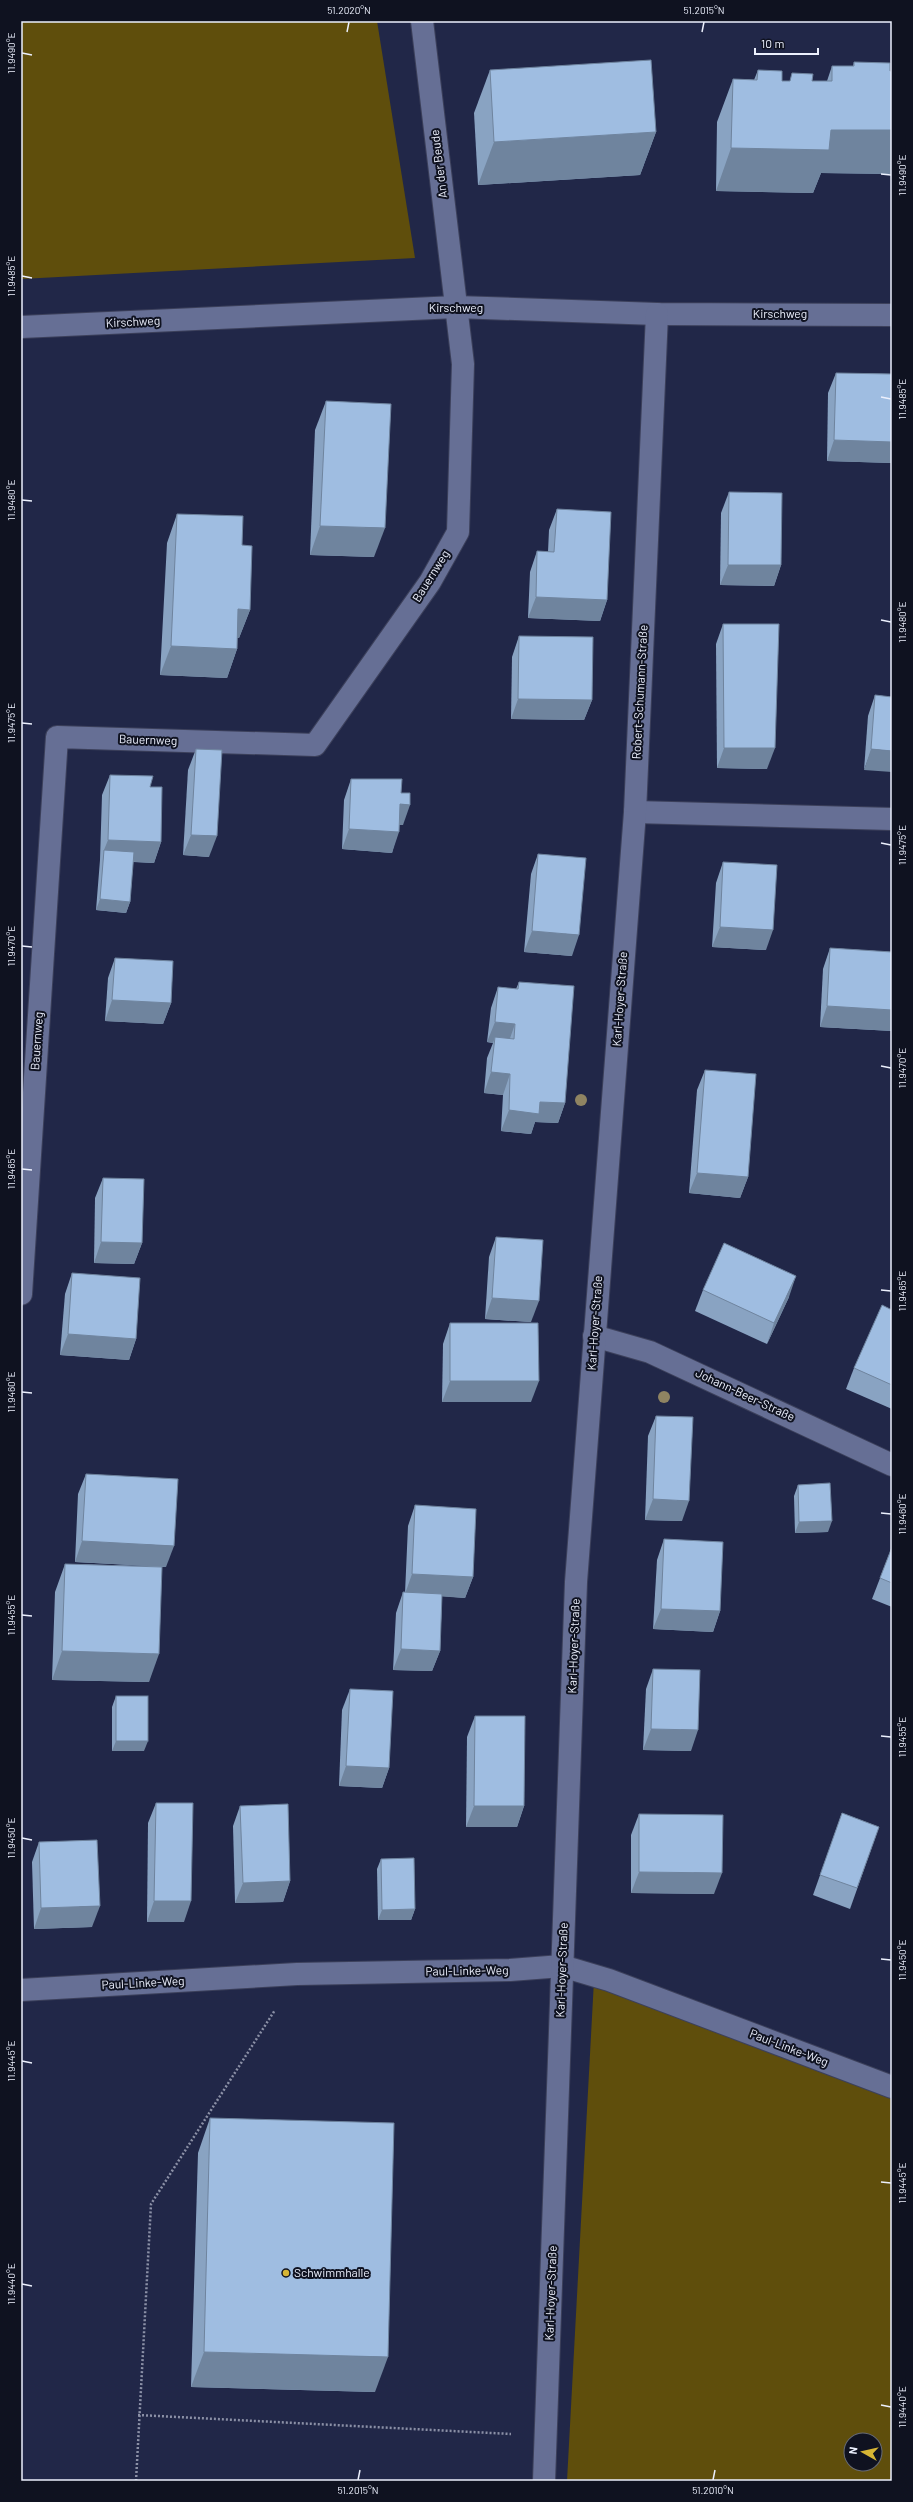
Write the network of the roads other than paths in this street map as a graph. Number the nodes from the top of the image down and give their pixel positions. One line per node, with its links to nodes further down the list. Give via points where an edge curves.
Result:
1 (422, 21): 2 (street, An der Beude)
2 (456, 306): 3 (street, Kirschweg); 5 (street, Kirschweg); 8 (street, Bauernweg, via 463,364 458,532 430,582 315,745 57,737)
3 (657, 314): 4 (street, Kirschweg); 6 (street, Robert-Schumann-Straße)
4 (892, 315)
5 (21, 327)
6 (635, 812): 7 (street); 9 (street, Karl-Hoyer-Straße)
7 (892, 820)
8 (21, 1294)
9 (594, 1336): 10 (street, Johann-Beer-Straße, via 650,1352); 11 (street, Karl-Hoyer-Straße, via 576,1582)
10 (892, 1465)
11 (562, 1966): 12 (street, Paul-Linke-Weg, via 510,1970 297,1974); 13 (street, Paul-Linke-Weg, via 609,1980); 14 (street, Karl-Hoyer-Straße)
12 (21, 1990)
13 (892, 2087)
14 (544, 2481)

